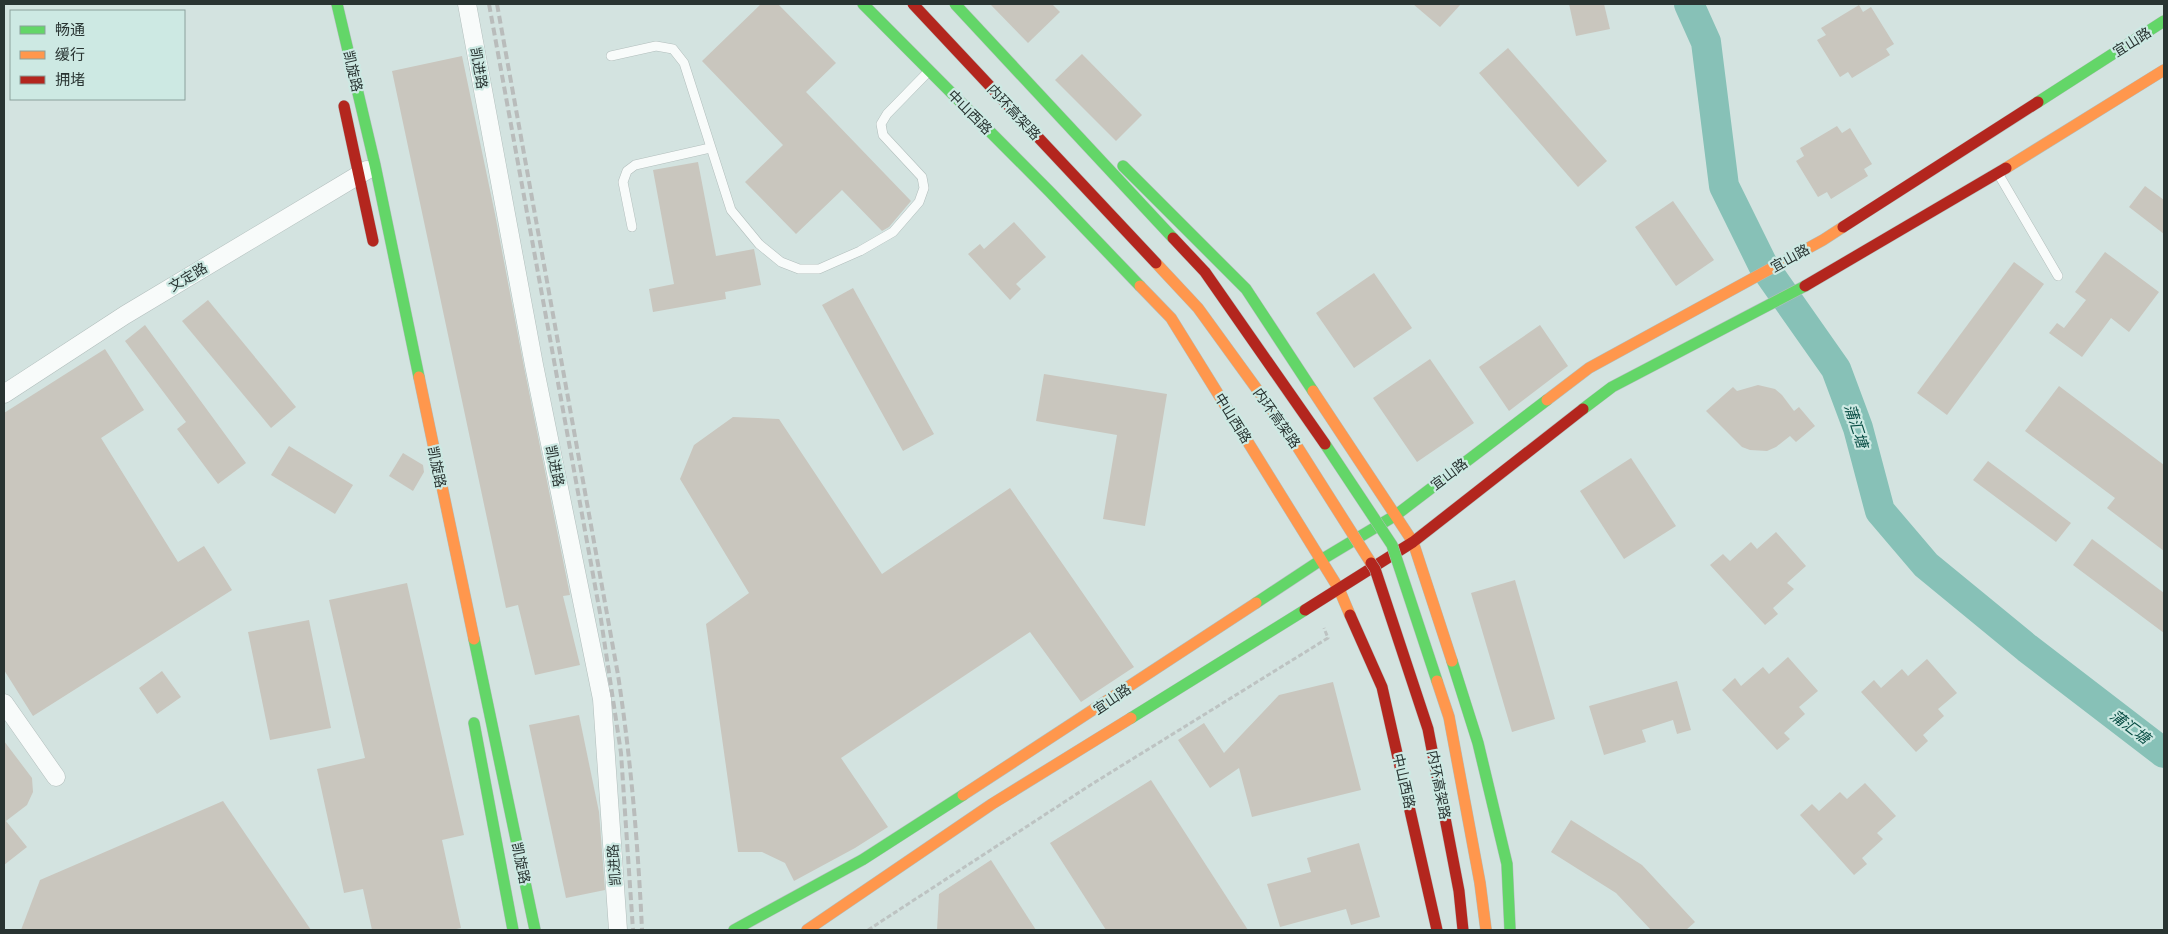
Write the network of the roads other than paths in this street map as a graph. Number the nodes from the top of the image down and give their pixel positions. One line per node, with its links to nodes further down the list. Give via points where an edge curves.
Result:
1 (337, 4): 13 (main road, 凯旋路)
2 (467, 4): 30 (street, 凯进路, via 534,365 602,699)
3 (863, 4): 10 (main road, 中山西路)
4 (913, 4): 33 (main road, 内环高架路, bridge, via 1198,308 1288,432 1375,570 1428,729 1459,891)
5 (955, 4): 34 (main road, 内环高架路, bridge, via 1205,272 1302,408 1392,545 1449,717)
6 (962, 4): 20 (main road, via 1246,289)
7 (2164, 22): 20 (main road, 宜山路, via 1823,240 1589,368)
8 (611, 56): 12 (lane, via 656,46 673,50 684,63)
9 (2164, 70): 14 (main road, 宜山路)
10 (929, 71): 12 (lane, via 881,124 883,135 922,177 924,188 919,202 893,232 818,270 799,269 781,262 759,244 731,210); 22 (main road, 中山西路, via 1171,318)
11 (342, 99): 15 (main road, 凯旋路)
12 (710, 148): 16 (lane, via 635,165 626,171 623,182)
13 (375, 166): 15 (street, 文定路); 29 (main road, 凯旋路)
14 (1998, 172): 18 (lane); 21 (main road, 宜山路, via 1841,266 1612,386)
15 (358, 175): 17 (main road, 凯旋路); 19 (street, 文定路, via 125,315)
16 (632, 227)
17 (375, 252)
18 (2058, 276)
19 (4, 394)
20 (1396, 515): 21 (main road); 22 (main road, 宜山路)
21 (1413, 542): 23 (main road, 宜山路); 35 (main road, via 1478,743 1507,864)
22 (1321, 560): 23 (main road, 中山西路); 31 (main road, 宜山路, via 1064,731 862,860)
23 (1339, 589): 27 (main road, 宜山路, via 992,804); 32 (main road, 中山西路, via 1382,687)
24 (4, 703): 26 (street)
25 (471, 707): 28 (main road, 凯旋路)
26 (56, 777)
27 (816, 928)
28 (512, 930)
29 (535, 930)
30 (618, 930)
31 (734, 930)
32 (1437, 930)
33 (1463, 930)
34 (1486, 930)
35 (1510, 930)

